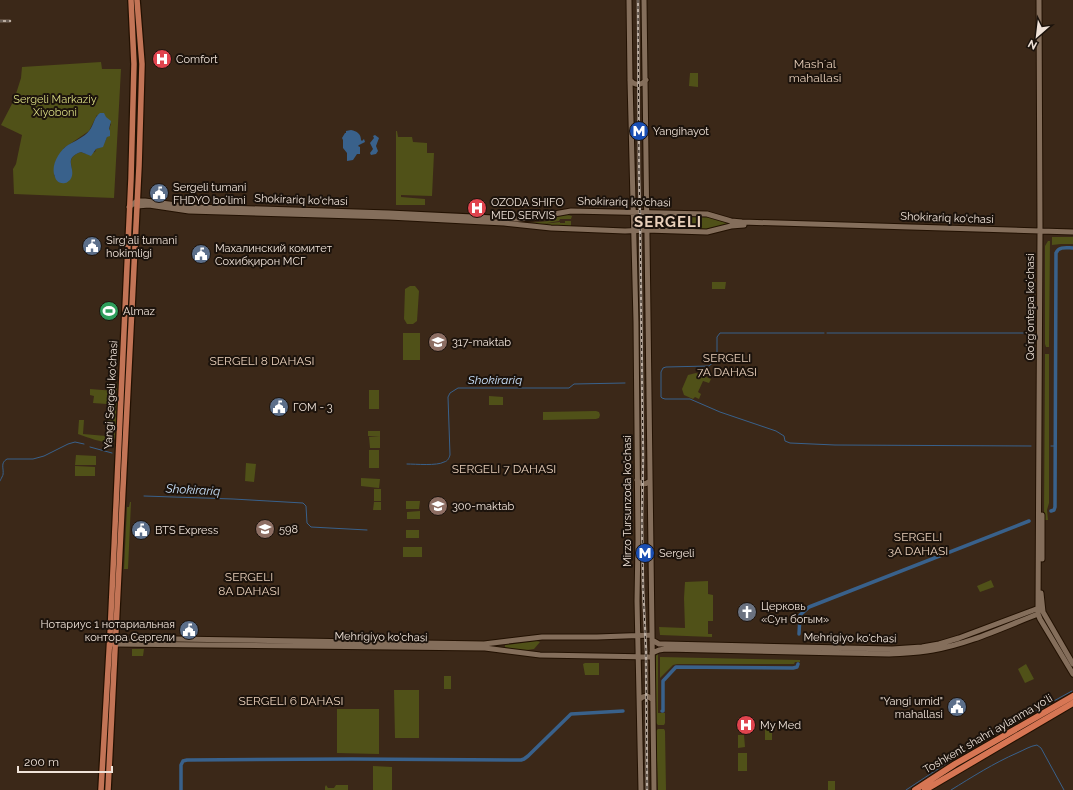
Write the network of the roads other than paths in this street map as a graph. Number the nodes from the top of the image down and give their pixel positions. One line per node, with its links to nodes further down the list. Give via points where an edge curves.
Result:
1 (131, 0): 10 (main road, Yangi Sergeli ko'chasi, via 134,64)
2 (137, 0): 9 (main road, Yangi Sergeli ko'chasi, via 142,64)
3 (629, 0): 7 (main road, Mirzo Tursunzoda ko'chasi)
4 (644, 0): 8 (main road, Mirzo Tursunzoda ko'chasi)
5 (1039, 0): 15 (main road, Qoʻrgʻontepa koʻchasi)
6 (1042, 0): 15 (main road, Qoʻrgʻontepa koʻchasi)
7 (630, 80): 8 (main road, via 640,85); 11 (main road, Mirzo Tursunzoda ko'chasi)
8 (646, 80): 12 (main road, Mirzo Tursunzoda ko'chasi)
9 (137, 203): 10 (main road); 11 (main road, Shokirariq ko'chasi, via 150,201 193,207 518,219 572,210); 14 (main road, Shokirariq ko'chasi, via 189,211 389,217); 18 (main road, Yangi Sergeli ko'chasi)
10 (129, 207): 17 (main road, Yangi Sergeli ko'chasi)
11 (634, 212): 12 (main road, Shokirariq ko'chasi); 14 (main road, Mirzo Tursunzoda ko'chasi)
12 (647, 212): 13 (main road, Mirzo Tursunzoda ko'chasi); 15 (main road, Shokirariq ko'chasi, via 707,214 742,222)
13 (647, 230): 14 (main road, Shokirariq ko'chasi); 15 (main road, Shokirariq ko'chasi, via 707,232 742,225); 20 (main road, Mirzo Tursunzoda ko'chasi)
14 (634, 231): 19 (main road, Mirzo Tursunzoda ko'chasi)
15 (1042, 232): 16 (main road, Shokirariq ko'chasi); 27 (main road, Qoʻrgʻontepa koʻchasi)
16 (1073, 233)
17 (125, 317): 18 (main road); 21 (main road, Yangi Sergeli ko'chasi)
18 (132, 318): 22 (main road, Yangi Sergeli ko'chasi)
19 (636, 322): 20 (main road, via 642,320); 25 (main road, Mirzo Tursunzoda ko'chasi)
20 (648, 324): 26 (main road, Mirzo Tursunzoda ko'chasi)
21 (121, 382): 22 (main road); 23 (main road, Yangi Sergeli ko'chasi)
22 (129, 382): 24 (main road, Yangi Sergeli ko'chasi)
23 (117, 475): 24 (main road); 30 (main road, Yangi Sergeli ko'chasi)
24 (124, 475): 30 (main road, Yangi Sergeli ko'chasi)
25 (637, 480): 26 (main road, via 641,484); 28 (main road, Mirzo Tursunzoda ko'chasi)
26 (650, 481): 29 (main road, Mirzo Tursunzoda ko'chasi)
27 (1039, 610): 29 (main road, Mehrigiyo ko'chasi, via 949,641 913,648 664,644 657,643); 32 (main road, Mehrigiyo ko'chasi, via 960,643 923,652 889,654 665,649 657,650); 34 (main road, Qoʻrgʻontepa koʻchasi); 35 (main road, Qoʻrgʻontepa koʻchasi, via 1044,626)
28 (637, 636): 29 (main road, Mehrigiyo ko'chasi); 31 (main road, Mehrigiyo ko'chasi, via 542,637 484,644); 33 (main road, Mirzo Tursunzoda ko'chasi)
29 (652, 638): 32 (main road, Mirzo Tursunzoda ko'chasi)
30 (112, 641): 31 (main road, Mehrigiyo ko'chasi); 40 (main road, Yangi Sergeli ko'chasi); 41 (main road, Yangi Sergeli ko'chasi)
31 (392, 645): 33 (main road, Mehrigiyo ko'chasi, via 485,648 540,655)
32 (652, 655): 33 (main road, Mehrigiyo ko'chasi); 38 (main road, Mirzo Tursunzoda ko'chasi)
33 (638, 657): 37 (main road, Mirzo Tursunzoda ko'chasi)
34 (1073, 664)
35 (1073, 674)
36 (1073, 696): 42 (highway, Toshkent shahri aylanma yoʻli)
37 (640, 699): 38 (main road, via 647,696); 46 (main road, Mirzo Tursunzoda ko'chasi)
38 (652, 699): 47 (main road, Mirzo Tursunzoda ko'chasi)
39 (1073, 703): 42 (highway, Toshkent shahri aylanma yoʻli)
40 (104, 731): 41 (main road, via 108,729); 44 (main road, Yangi Sergeli ko'chasi)
41 (111, 732): 45 (main road, Yangi Sergeli ko'chasi)
42 (989, 748): 43 (highway, Toshkent shahri aylanma yoʻli)
43 (956, 767): 48 (highway, Toshkent shahri aylanma yoʻli); 49 (highway, Toshkent shahri aylanma yoʻli)
44 (101, 790)
45 (108, 790)
46 (641, 790)
47 (654, 790)
48 (915, 790)
49 (925, 790)

